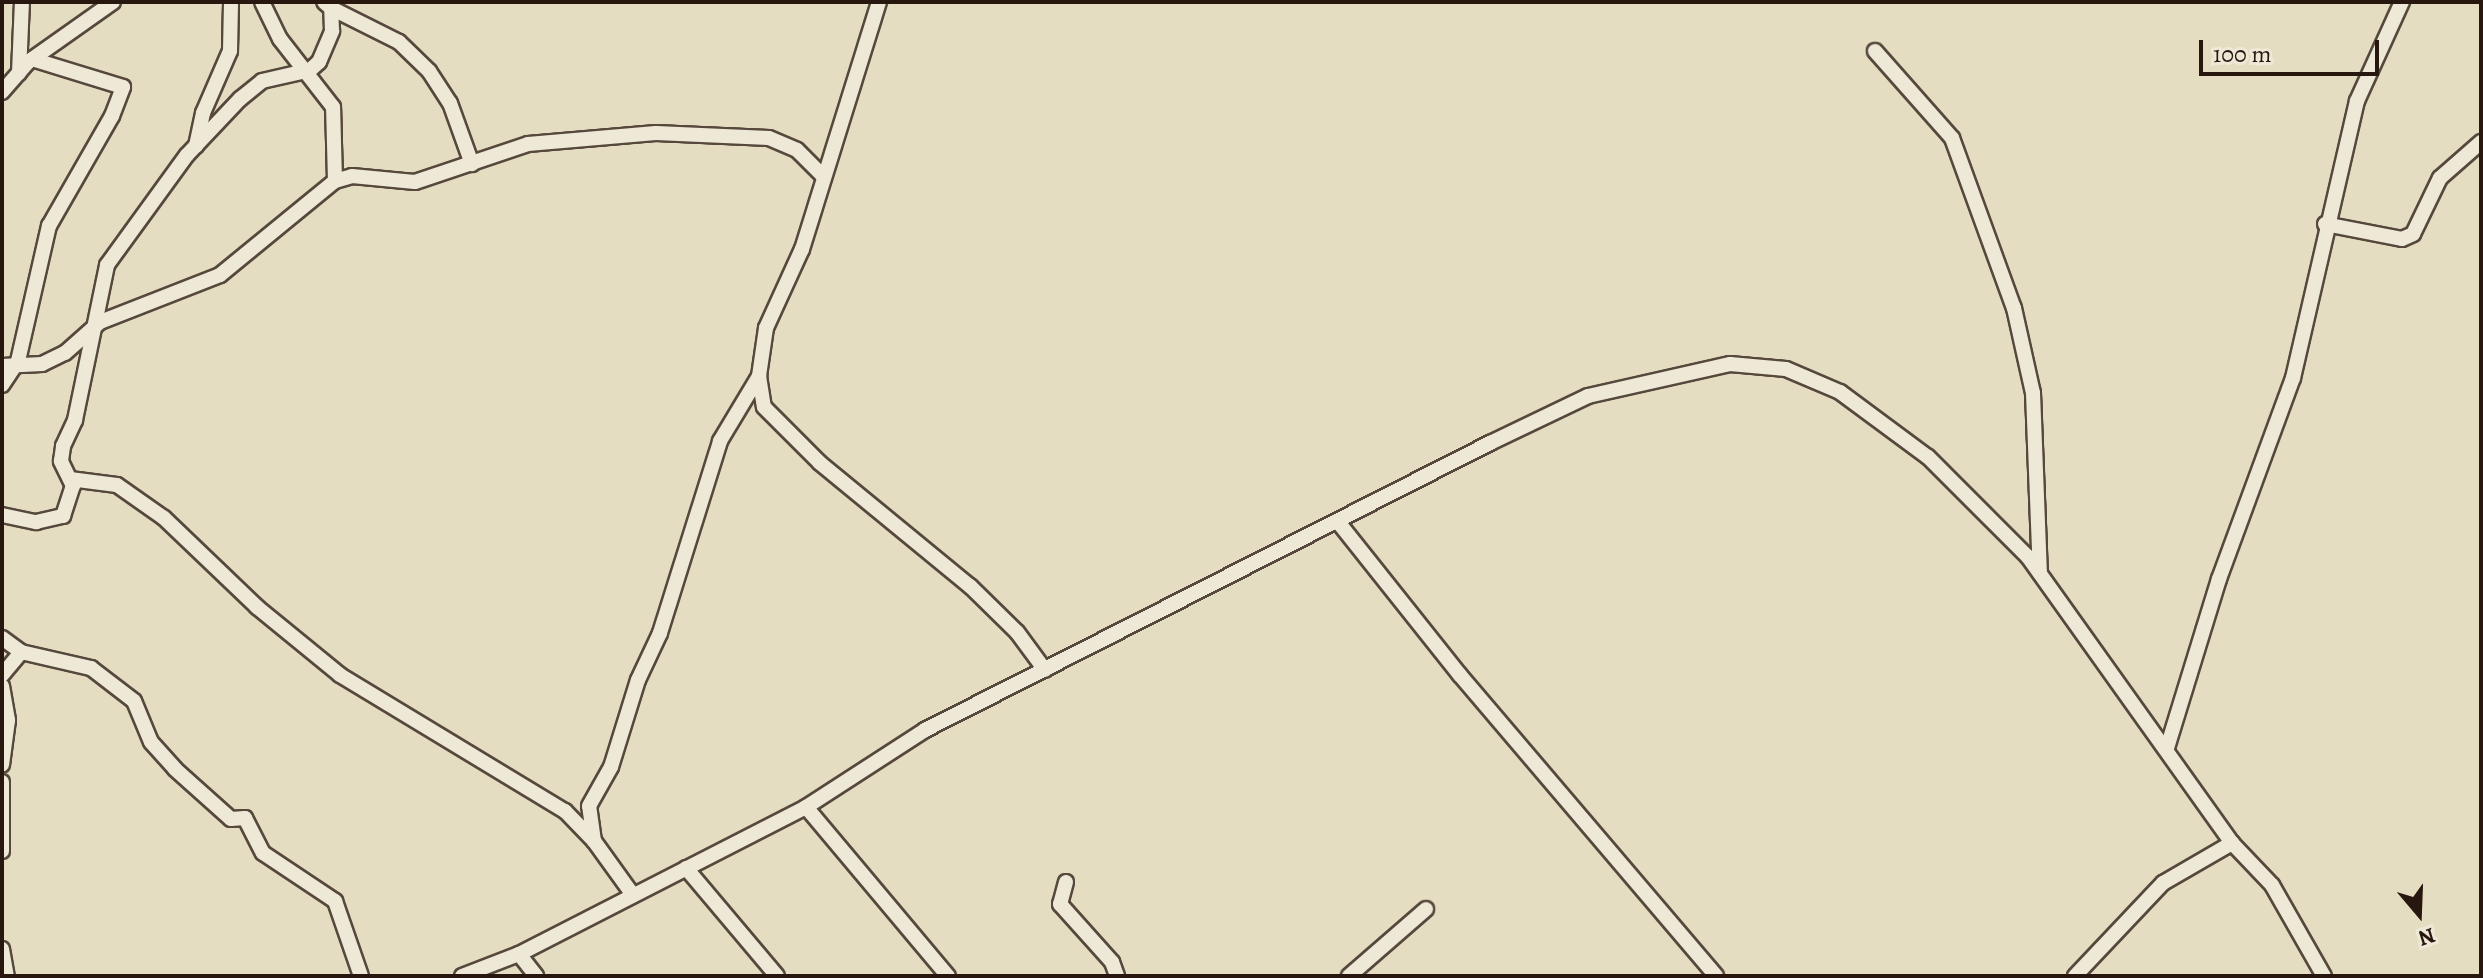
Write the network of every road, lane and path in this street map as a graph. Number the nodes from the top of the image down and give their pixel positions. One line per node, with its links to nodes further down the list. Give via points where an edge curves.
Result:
1 (22, 2): 11 (street)
2 (113, 2): 9 (street)
3 (231, 2): 14 (street, via 230,51 203,113)
4 (262, 2): 10 (street, via 280,39)
5 (879, 2): 16 (street)
6 (2402, 2): 18 (street, via 2357,101)
7 (328, 5): 10 (street, via 326,48); 15 (street, via 399,42 429,71 450,103)
8 (1875, 51): 26 (street, via 1952,138 2014,308 2033,393)
9 (32, 59): 11 (street); 20 (street, via 123,87 49,226)
10 (306, 71): 14 (street, via 262,81); 17 (street, via 333,107)
11 (19, 73): 12 (street)
12 (2, 92)
13 (2481, 142): 18 (street, via 2440,178 2413,234 2402,239)
14 (196, 146): 19 (street, via 119,241 107,265)
15 (472, 164): 16 (street, via 528,144 656,133 714,134 769,138 797,150); 17 (street, via 415,182 352,176)
16 (824, 177): 21 (street, via 802,249 766,328)
17 (335, 181): 19 (street, via 220,275)
18 (2325, 224): 32 (street, via 2293,378 2219,579)
19 (91, 328): 20 (street, via 65,353 42,364); 23 (street, via 75,420 63,446 61,461)
20 (10, 365): 22 (street)
21 (759, 376): 29 (street, via 764,407 820,463 970,586 1017,632); 36 (street, via 720,441 660,633 638,680 611,767 589,806)
22 (2, 385)
23 (70, 479): 24 (street, via 71,502 63,516 36,522); 36 (street, via 117,485 340,675 565,811)
24 (2, 515)
25 (1339, 523): 26 (street, via 1588,396 1730,364 1786,369 1840,392 1928,457); 29 (street); 53 (street, via 1470,687)
26 (2040, 573): 32 (street)
27 (2, 638): 28 (street)
28 (21, 652): 30 (street); 46 (street, via 91,668 134,701 151,742 175,769 231,819 245,818 263,853 335,901)
29 (1045, 670): 35 (street, via 925,730)
30 (2, 675)
31 (2, 686): 33 (street, via 8,720)
32 (2167, 748): 37 (street)
33 (2, 765)
34 (2, 782): 38 (street)
35 (806, 807): 39 (street); 50 (street)
36 (594, 841): 41 (street)
37 (2232, 843): 54 (street, via 2163,883); 55 (street, via 2272,885)
38 (2, 851)
39 (686, 868): 41 (street); 49 (street)
40 (1066, 882): 51 (street, via 1060,904 1112,962)
41 (633, 895): 44 (street)
42 (1426, 909): 52 (street)
43 (2, 949): 45 (street)
44 (519, 954): 47 (street); 48 (street)
45 (7, 976)
46 (361, 976)
47 (462, 976)
48 (536, 976)
49 (777, 976)
50 (948, 976)
51 (1117, 976)
52 (1349, 976)
53 (1716, 976)
54 (2075, 976)
55 (2324, 976)

